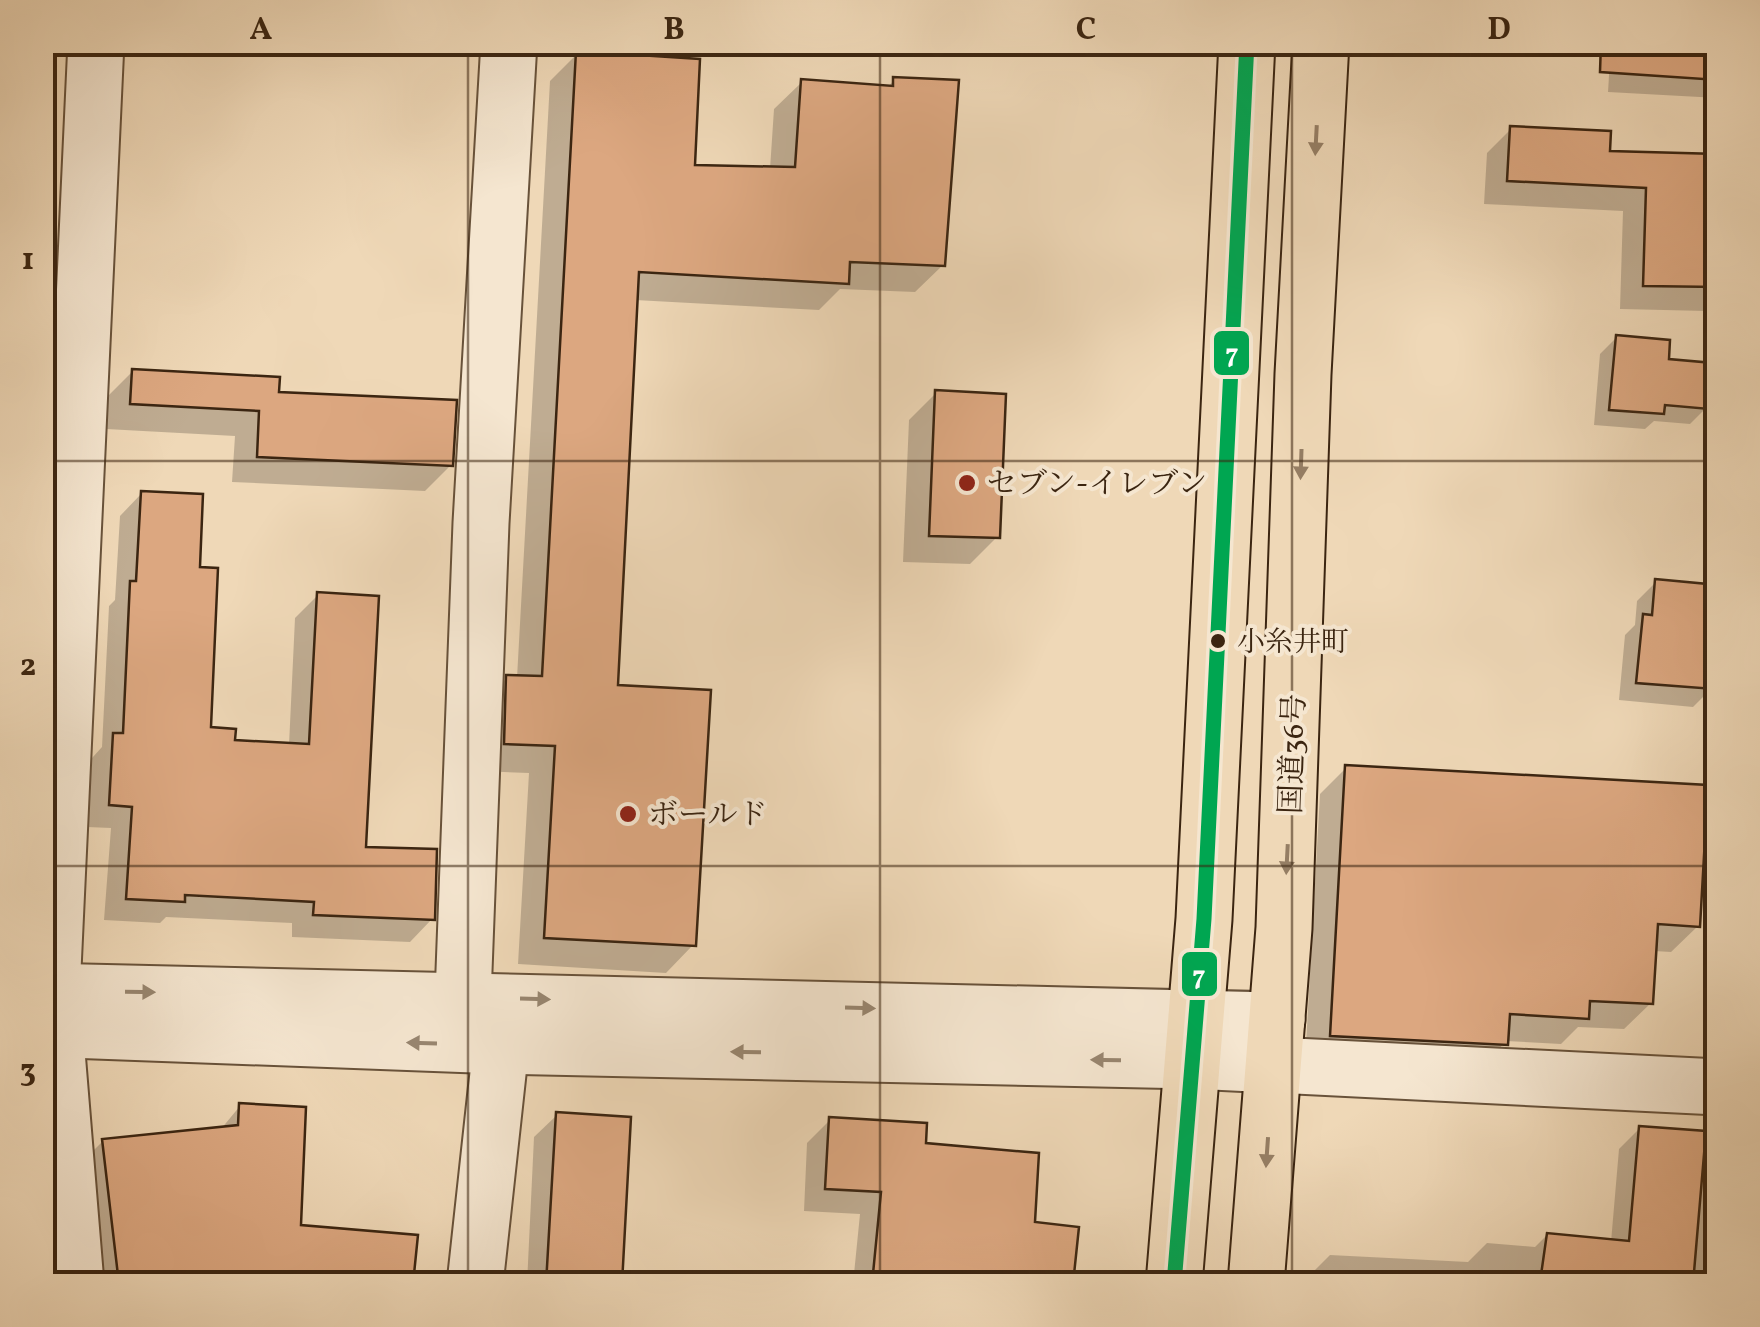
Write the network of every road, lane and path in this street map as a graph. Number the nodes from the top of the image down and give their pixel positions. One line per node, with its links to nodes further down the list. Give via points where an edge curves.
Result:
1 (96, 42): 7 (street)
2 (509, 42): 6 (street)
3 (1247, 42): 8 (highway)
4 (1309, 42): 5 (street)
5 (1321, 43): 9 (highway, 国道36号, one-way to 9)
6 (463, 997): 7 (street, one-way to 6); 8 (street, one-way to 8)
7 (48, 1010): 10 (street, one-way to 7); 12 (street)
8 (1194, 1039): 9 (street); 10 (street, one-way to 10); 14 (highway)
9 (1275, 1042): 11 (street); 15 (highway, 国道36号, one-way to 15)
10 (500, 1046): 13 (street)
11 (1718, 1087)
12 (76, 1284)
13 (475, 1284)
14 (1174, 1284)
15 (1256, 1284)

